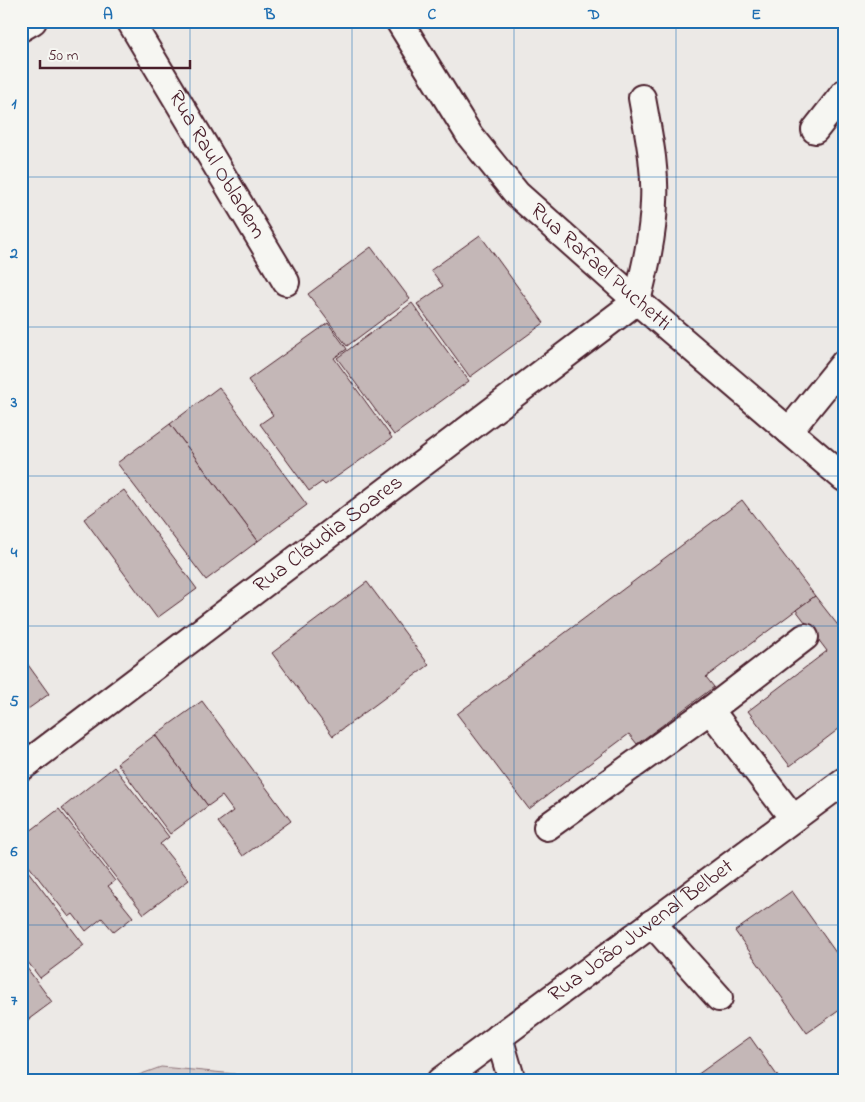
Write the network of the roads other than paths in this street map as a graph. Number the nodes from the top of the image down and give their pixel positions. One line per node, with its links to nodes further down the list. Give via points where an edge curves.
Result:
1 (33, 21): 4 (street)
2 (130, 21): 8 (street, Rua Raul Obladem)
3 (399, 21): 9 (street, Rua Rafael Puchetti, via 450,106 493,166 541,218)
4 (21, 28)
5 (844, 93): 7 (street)
6 (642, 98): 9 (street, via 652,158 654,201 650,251)
7 (815, 130)
8 (286, 282)
9 (637, 302): 11 (street, Rua Rafael Puchetti); 15 (street, Rua Cláudia Soares)
10 (844, 364): 11 (street)
11 (789, 431): 12 (street, Rua Rafael Puchetti)
12 (844, 478)
13 (805, 636): 14 (street)
14 (710, 710): 17 (street); 18 (street)
15 (21, 768)
16 (844, 781): 17 (street, Rua João Juvenal Belbet)
17 (793, 818): 19 (street, Rua João Juvenal Belbet)
18 (547, 827)
19 (652, 923): 20 (street); 21 (street, Rua João Juvenal Belbet)
20 (719, 998)
21 (499, 1037): 22 (street, Rua João Juvenal Belbet); 23 (street)
22 (440, 1081)
23 (512, 1081)

